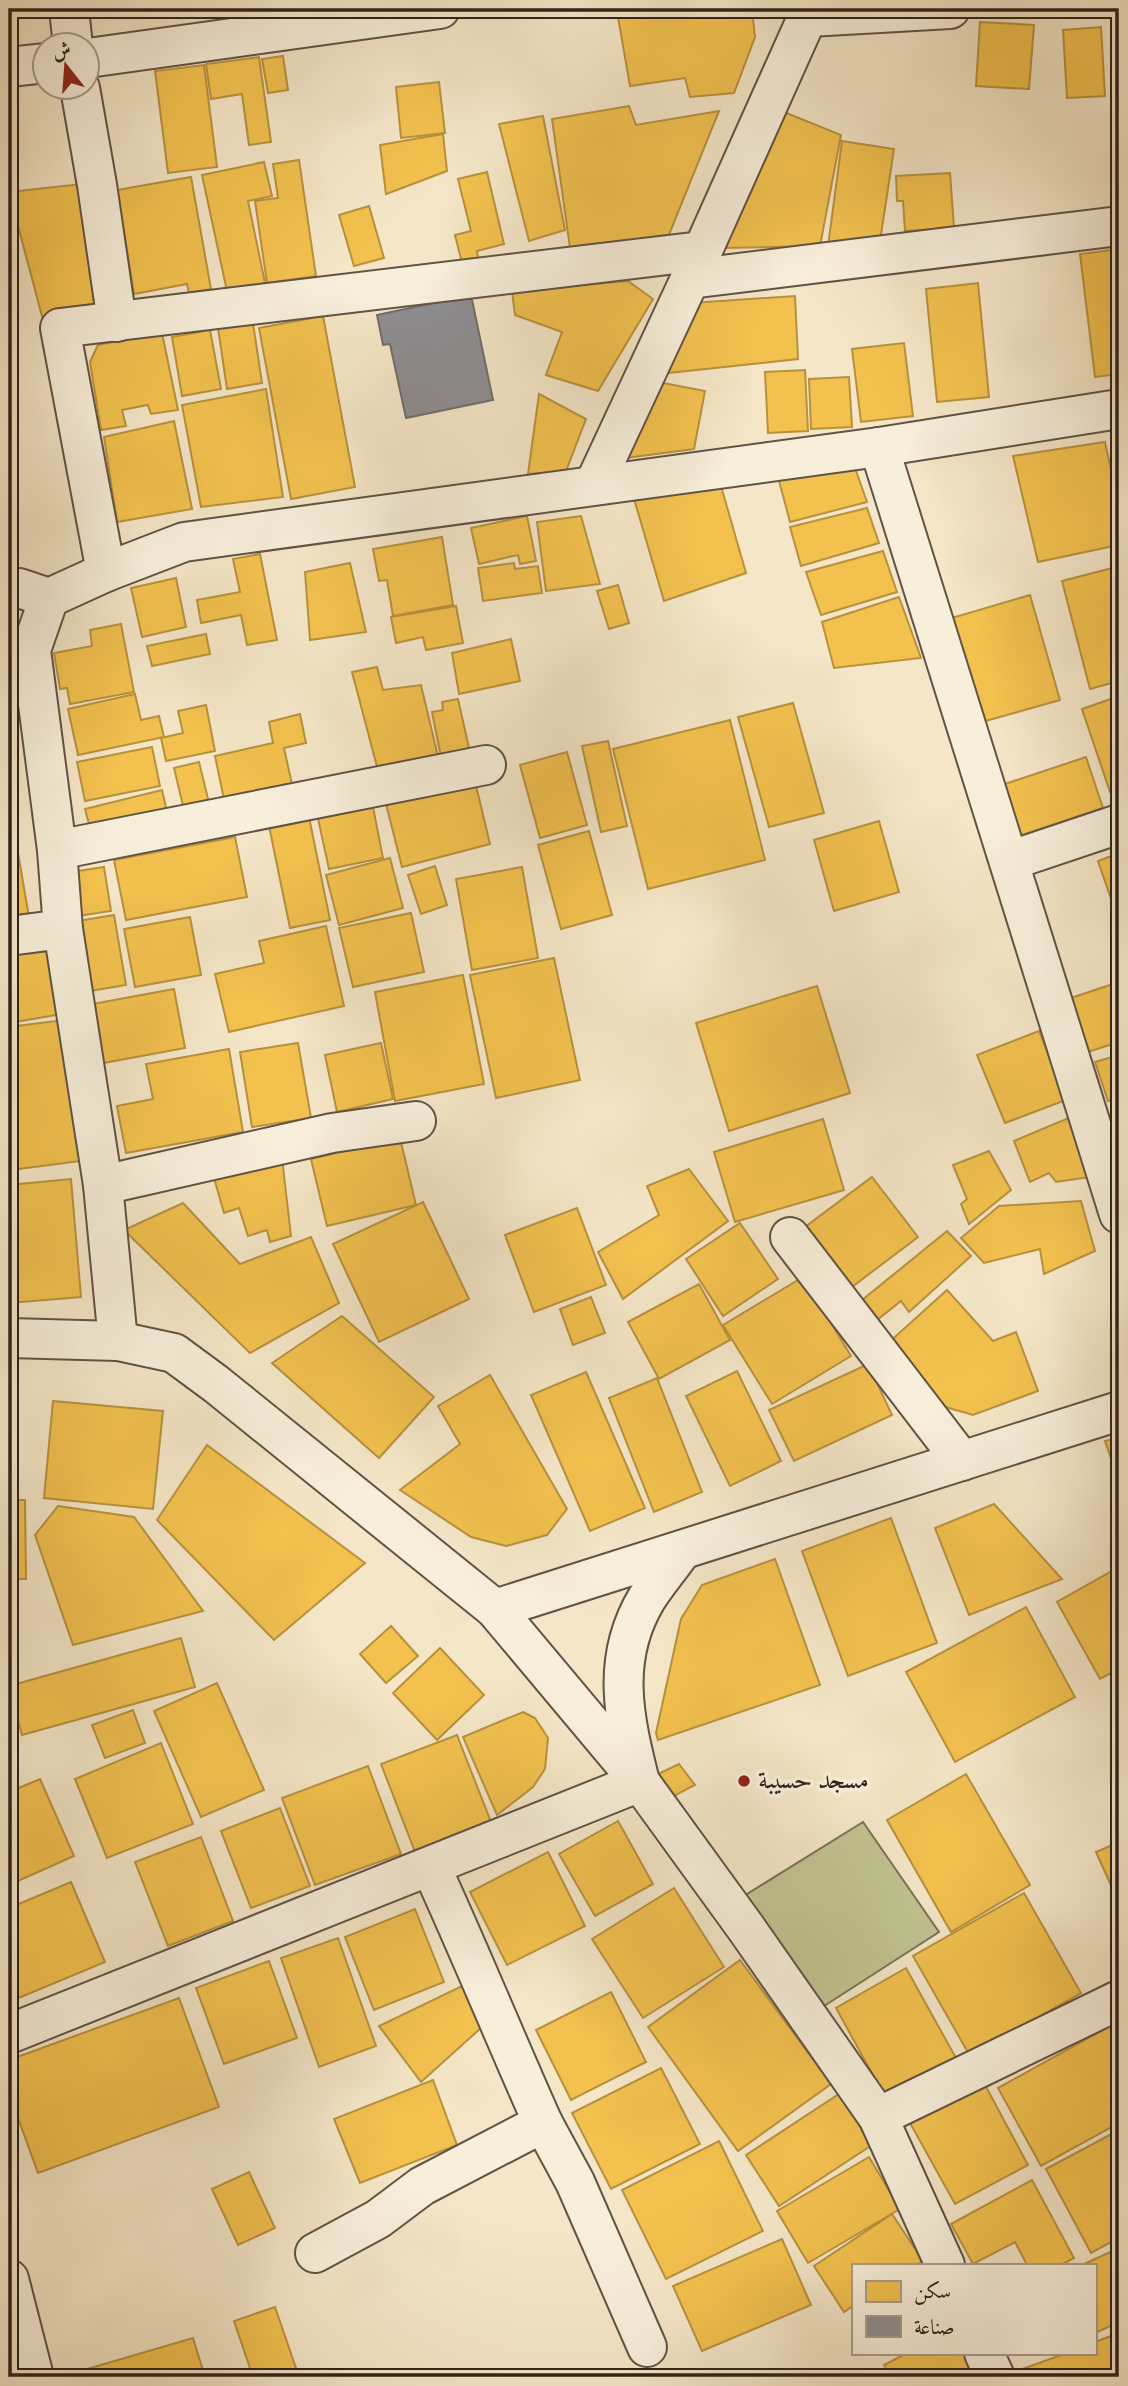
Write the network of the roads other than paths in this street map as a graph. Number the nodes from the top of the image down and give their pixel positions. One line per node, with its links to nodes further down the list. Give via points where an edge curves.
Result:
1 (69, 9): 5 (street)
2 (440, 9): 6 (street)
3 (950, 9): 4 (street)
4 (810, 13): 11 (street)
5 (71, 32)
6 (102, 56)
7 (32, 65): 8 (street)
8 (9, 67)
9 (82, 102): 12 (street)
10 (1119, 226): 11 (street)
11 (695, 265): 12 (street); 15 (street)
12 (117, 322): 16 (street, via 60,328)
13 (1119, 409): 14 (street)
14 (878, 447): 15 (street); 22 (street)
15 (594, 485): 16 (street, via 184,541)
16 (106, 572): 18 (street)
17 (9, 588): 18 (street)
18 (49, 598): 21 (street, via 31,650)
19 (486, 765): 21 (street)
20 (1119, 824): 22 (street)
21 (57, 850): 23 (street)
22 (1009, 861): 26 (street)
23 (63, 929): 24 (street); 27 (street)
24 (9, 936)
25 (416, 1121): 27 (street, via 332,1133)
26 (1106, 1121): 28 (street)
27 (103, 1185): 31 (street)
28 (1119, 1214)
29 (790, 1237): 33 (street)
30 (9, 1338): 31 (street)
31 (118, 1341): 35 (street, via 174,1353)
32 (1119, 1411): 33 (street)
33 (962, 1461): 34 (street)
34 (682, 1550): 35 (street); 36 (street, via 646,1600 628,1641 622,1686 625,1722)
35 (495, 1609): 36 (street)
36 (640, 1782): 37 (street); 40 (street)
37 (431, 1867): 39 (street); 41 (street)
38 (1119, 2000): 40 (street)
39 (9, 2034)
40 (878, 2117): 43 (street)
41 (543, 2123): 42 (street, via 422,2186 378,2219); 45 (street, via 575,2182)
42 (315, 2253)
43 (944, 2264)
44 (9, 2279): 47 (street)
45 (648, 2347)
46 (984, 2354): 48 (street)
47 (34, 2377)
48 (995, 2377)

